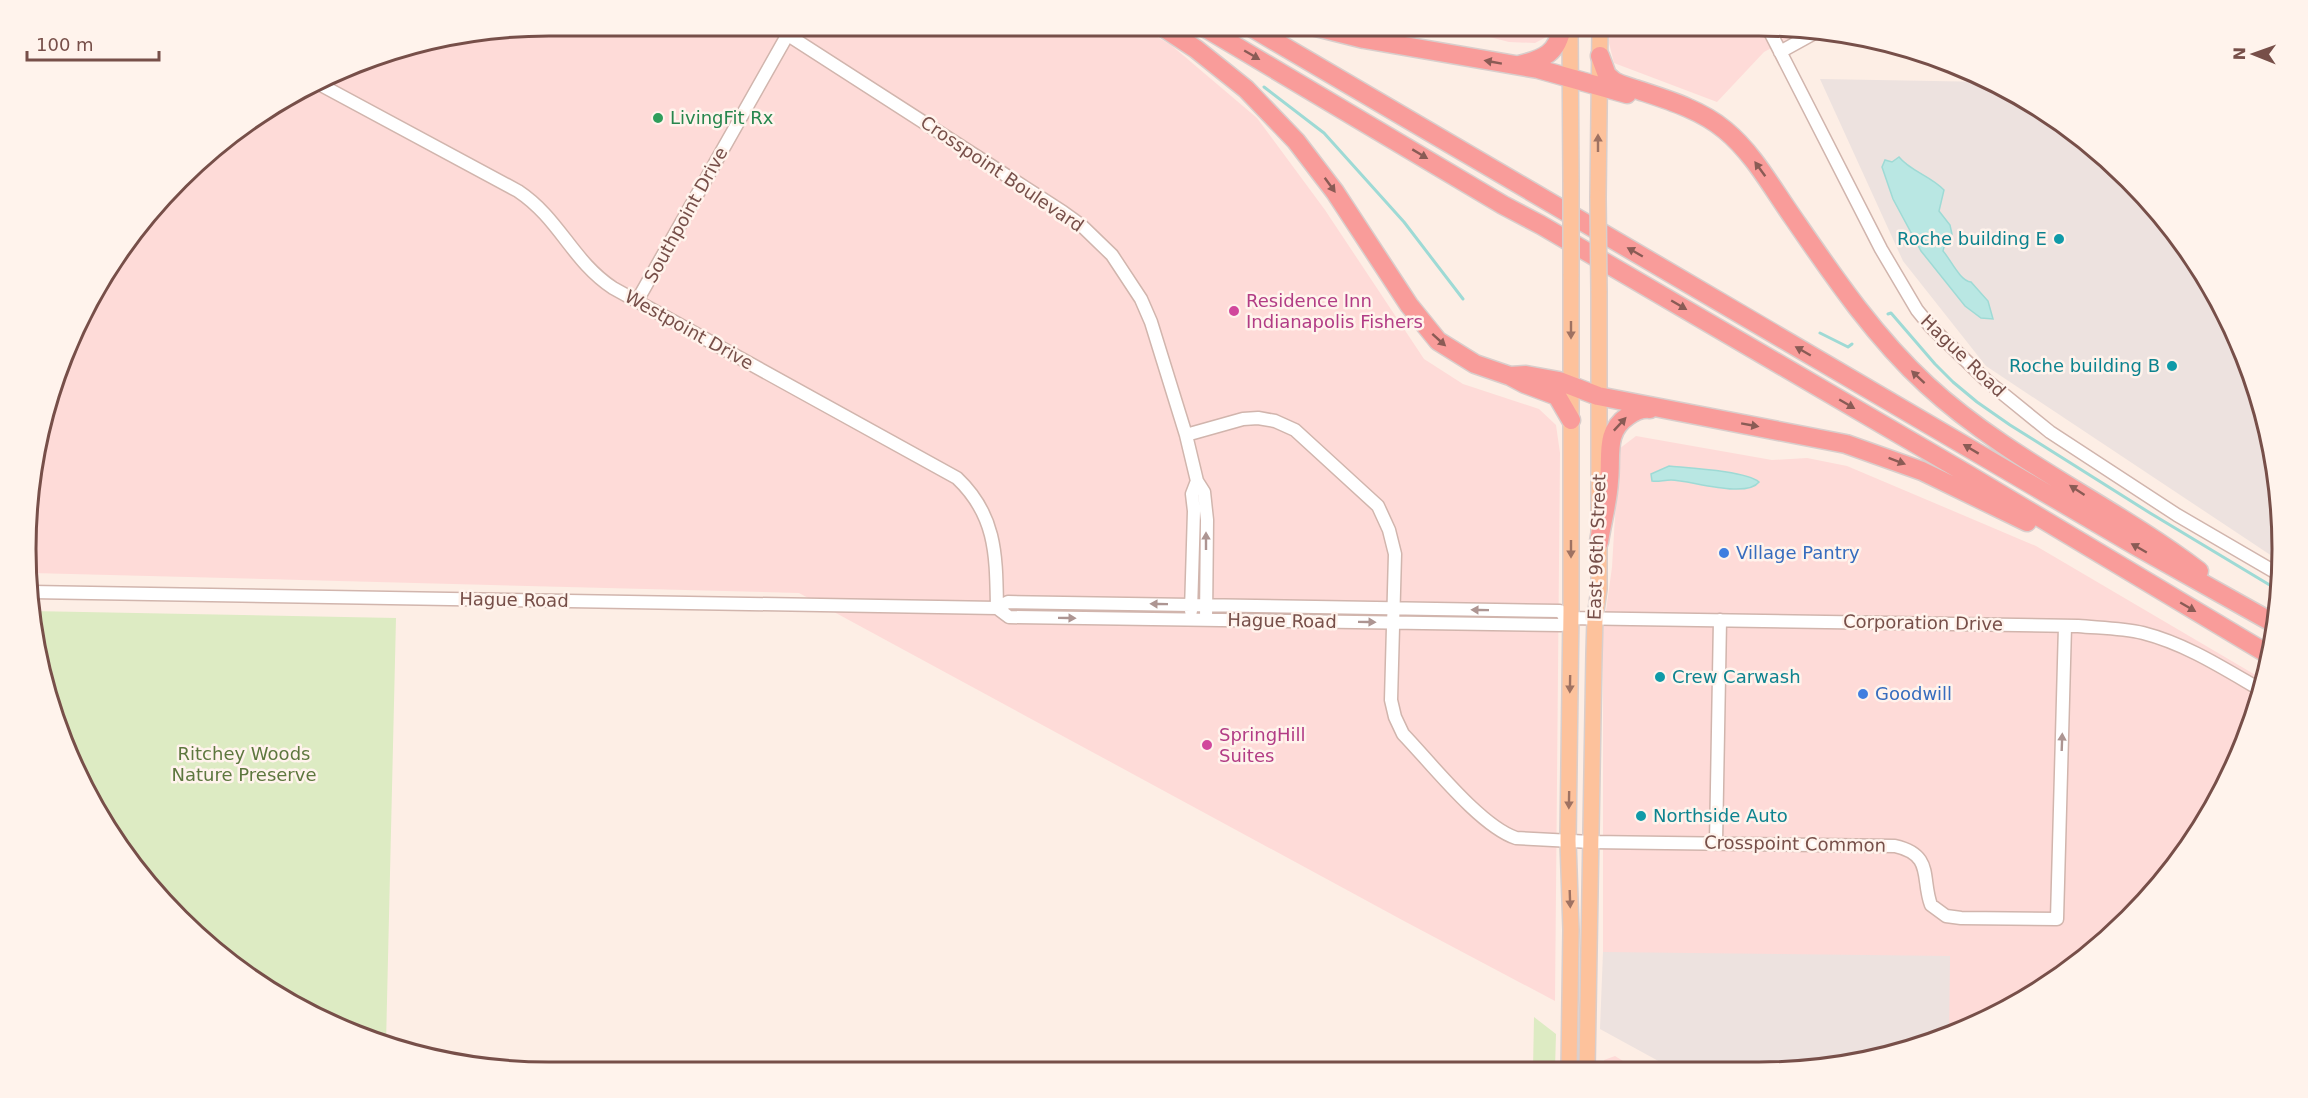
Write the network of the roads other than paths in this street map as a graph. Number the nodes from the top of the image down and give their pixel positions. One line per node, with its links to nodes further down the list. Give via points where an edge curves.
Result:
1 (787, 36): 19 (street, Southpoint Drive)
2 (791, 36): 25 (street, Crosspoint Boulevard, via 1063,212 1097,239 1125,272 1146,309)
3 (1176, 36): 20 (highway, one-way to 20, via 1246,89 1296,141 1438,341 1475,364)
4 (1219, 36): 28 (highway, one-way to 28)
5 (1267, 36): 33 (highway, one-way to 5)
6 (1352, 36): 14 (highway, one-way to 6)
7 (1559, 36): 14 (highway, via 1554,49 1534,62)
8 (1570, 36): 15 (main road, East 96th Street)
9 (1600, 36): 13 (main road, East 96th Street)
10 (1772, 36): 12 (street, Hague Road)
11 (1805, 38): 12 (street)
12 (1780, 52): 29 (street, Hague Road, via 1881,249 1929,326 1986,380 2050,432 2177,515)
13 (1600, 56): 17 (main road, East 96th Street); 18 (highway, via 1607,75 1614,81)
14 (1517, 66): 15 (highway)
15 (1571, 78): 17 (highway); 21 (main road, East 96th Street, one-way to 21, bridge)
16 (326, 87): 19 (street, Westpoint Drive, via 535,203 596,277)
17 (1598, 87): 18 (highway); 22 (main road, East 96th Street, one-way to 17, bridge)
18 (1647, 93): 33 (highway, one-way to 18, via 2180,557 1947,402 1876,333 1738,142 1706,118)
19 (637, 301): 34 (street, Westpoint Drive, via 957,478 976,499 990,527)
20 (1510, 376): 21 (highway, via 1526,375); 24 (highway, via 1557,396)
21 (1571, 386): 22 (highway); 24 (main road, East 96th Street)
22 (1598, 396): 23 (highway); 27 (main road, East 96th Street)
23 (1660, 409): 27 (highway, one-way to 23, via 1612,433 1634,412); 28 (highway, one-way to 28, via 1863,449 1922,471)
24 (1571, 420): 36 (main road, East 96th Street, one-way to 36)
25 (1186, 435): 26 (street, Crosspoint Boulevard); 35 (street, Crosspoint Common, via 1258,418 1295,430 1382,513 1394,548)
26 (1197, 481): 31 (street, Crosspoint Boulevard, via 1192,494); 32 (street, Crosspoint Boulevard, one-way to 26, via 1206,500)
27 (1599, 542): 37 (main road, East 96th Street)
28 (2101, 556): 44 (highway, one-way to 44)
29 (2271, 570)
30 (38, 592): 34 (street, Hague Road)
31 (1192, 605): 32 (street, Hague Road); 34 (street, Hague Road, one-way to 34, via 1008,602); 38 (street, Crosspoint Boulevard)
32 (1206, 605): 35 (street, Hague Road); 39 (street, Crosspoint Boulevard)
33 (2246, 607): 41 (highway)
34 (997, 608): 38 (street, Hague Road, one-way to 38, via 1009,617)
35 (1393, 608): 36 (street, Hague Road, one-way to 35, via 1560,611); 42 (street, Crosspoint Common)
36 (1569, 618): 37 (street, Corporation Drive); 42 (street, Hague Road, via 1561,625); 46 (main road, East 96th Street, one-way to 46)
37 (1595, 618): 40 (street, Corporation Drive); 47 (main road, East 96th Street)
38 (1191, 620): 39 (street, Hague Road)
39 (1206, 620): 42 (street, Hague Road, one-way to 42)
40 (1720, 620): 43 (street, Corporation Drive); 48 (street)
41 (2267, 620)
42 (1393, 623): 46 (street, Crosspoint Common, via 1392,706 1403,734 1483,818 1504,834)
43 (2065, 626): 45 (street, Corporation Drive, via 2132,631 2164,640); 48 (street, Crosspoint Common, one-way to 43, via 1895,846 1920,859 1926,871 1931,905 1946,916 2057,919)
44 (2262, 651)
45 (2254, 686)
46 (1568, 841): 47 (street, Crosspoint Common); 49 (main road, East 96th Street, one-way to 49)
47 (1591, 842): 48 (street, Crosspoint Common); 50 (main road, East 96th Street)
48 (1716, 843)
49 (1571, 930): 50 (main road, via 1580,983); 51 (main road, East 96th Street)
50 (1589, 989): 52 (main road, East 96th Street)
51 (1569, 1062)
52 (1587, 1062)

